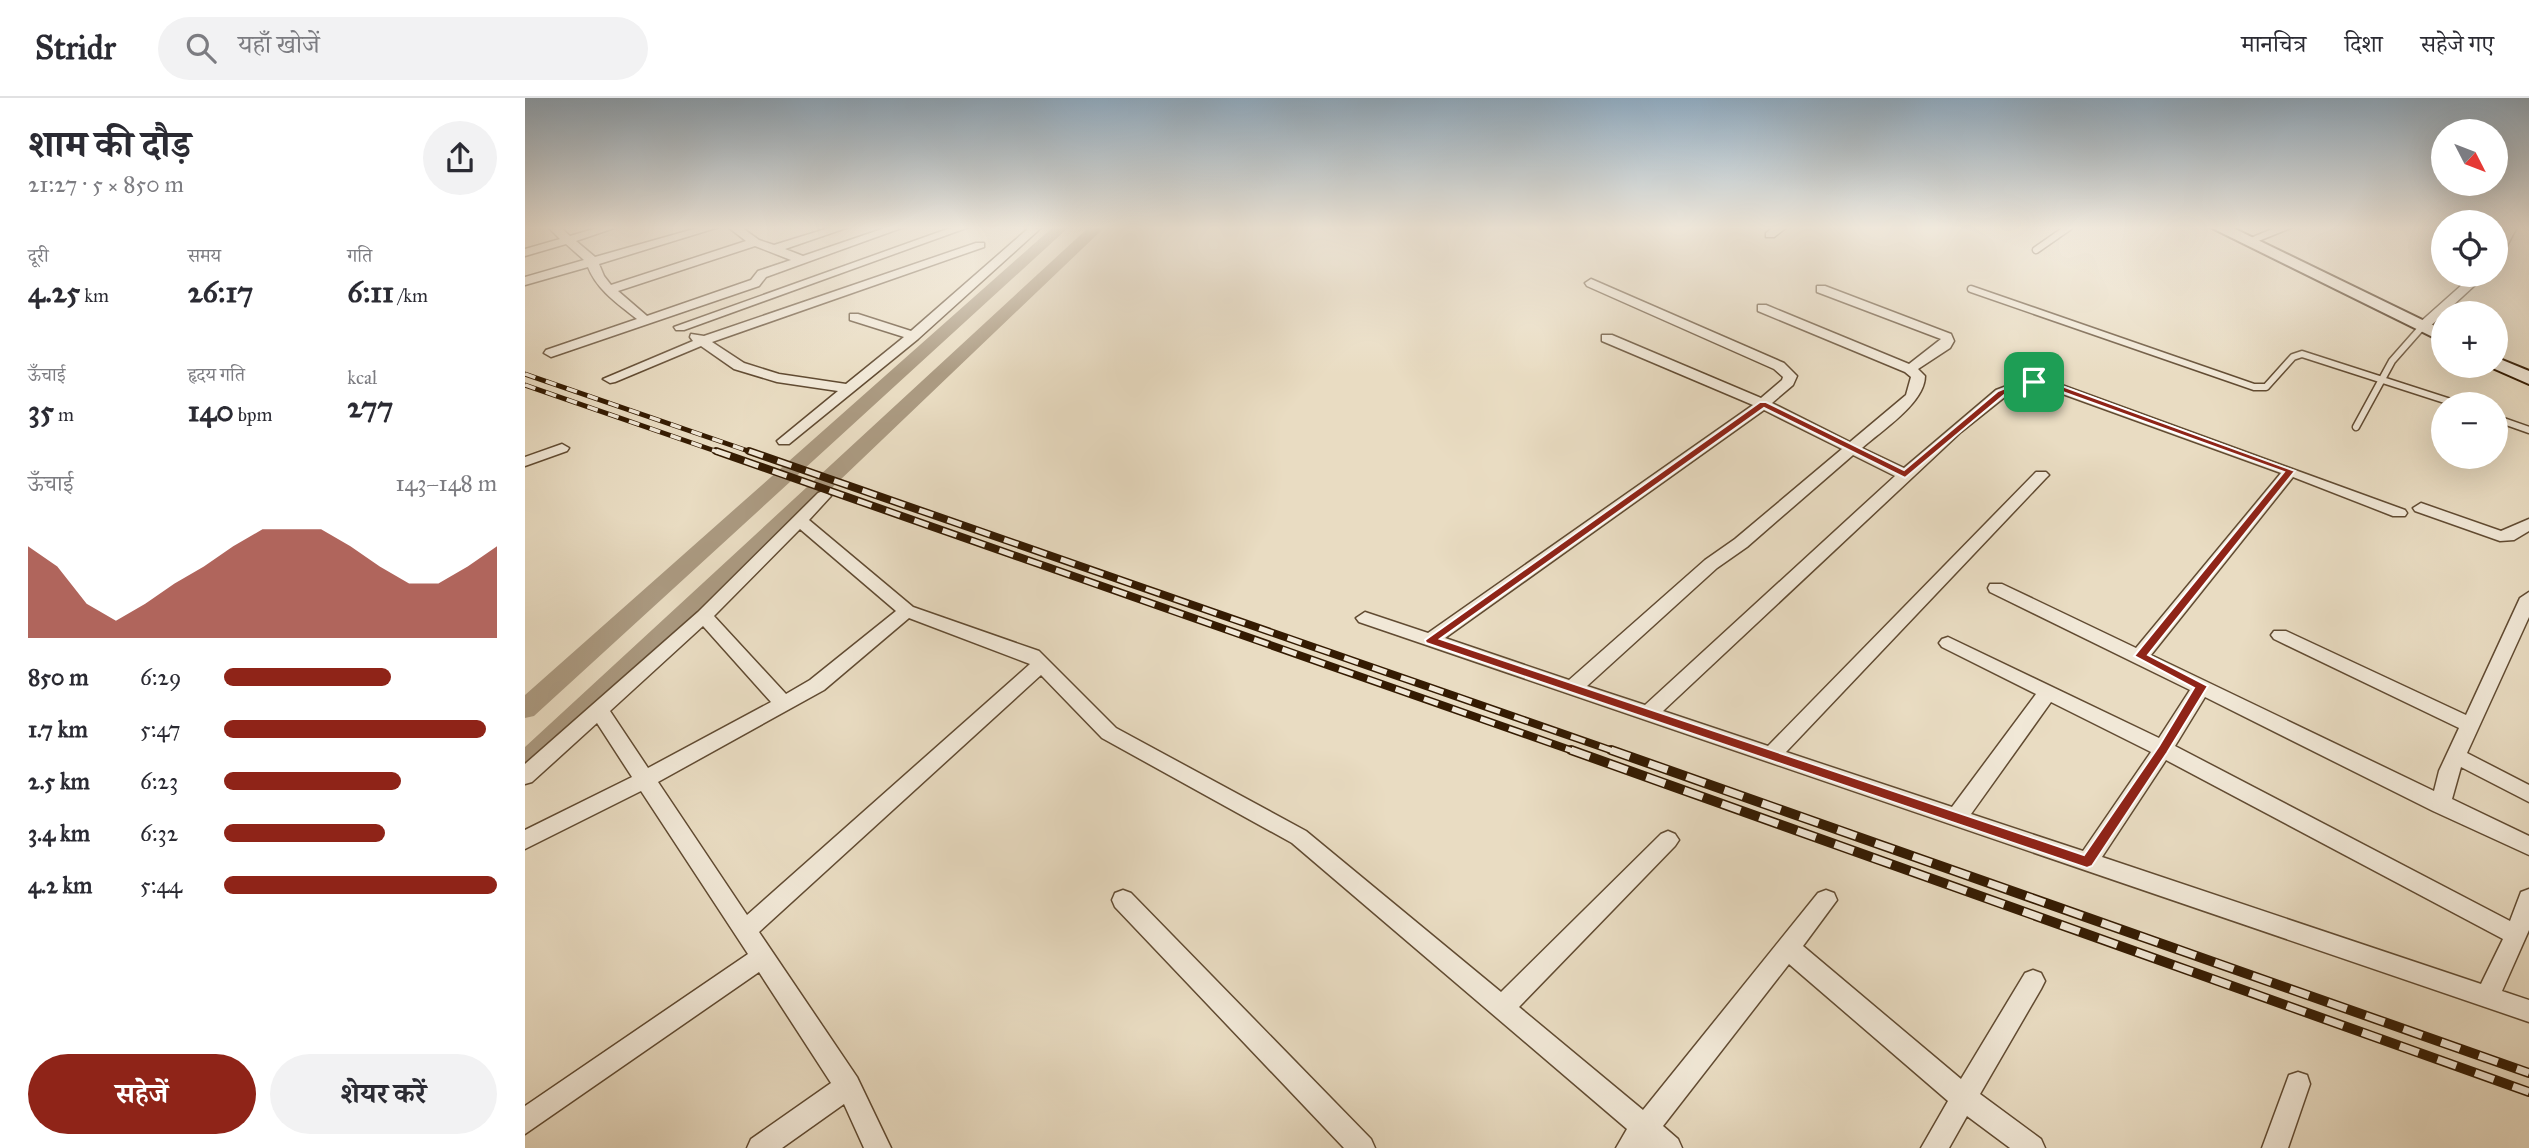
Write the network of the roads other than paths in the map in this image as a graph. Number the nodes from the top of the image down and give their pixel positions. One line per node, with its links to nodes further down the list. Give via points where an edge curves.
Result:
1 (598, 276): 10 (street)
2 (649, 276): 10 (street)
3 (760, 276): 14 (street, via 755,283)
4 (825, 276): 17 (street)
5 (891, 276): 22 (street)
6 (980, 276): 20 (street)
7 (2317, 276): 18 (street)
8 (1591, 283): 31 (street, via 1786,371 1788,382)
9 (2467, 287): 18 (street)
10 (609, 289): 16 (street)
11 (1821, 289): 25 (street, via 1946,337 1945,345)
12 (1971, 289): 26 (lane, via 2254,387 2266,387 2298,354)
13 (1762, 307): 25 (street)
14 (664, 314): 16 (street); 17 (street)
15 (854, 317): 20 (street)
16 (645, 320): 23 (street)
17 (680, 327): 22 (street)
18 (2422, 327): 19 (street); 26 (lane)
19 (2431, 331)
20 (913, 335): 29 (street)
21 (1607, 338): 31 (street)
22 (703, 341): 28 (street); 29 (street, via 739,366 777,378)
23 (551, 353)
24 (2508, 368): 27 (street)
25 (1910, 369): 37 (street, via 1918,384 1912,397)
26 (2383, 378): 30 (lane); 33 (lane)
27 (2529, 378)
28 (610, 379)
29 (849, 388): 35 (street)
30 (2431, 395)
31 (1763, 404): 37 (street); 53 (street)
32 (2508, 423): 34 (lane)
33 (2356, 427)
34 (2529, 430)
35 (784, 441)
36 (562, 448): 38 (street)
37 (1849, 448): 40 (street); 58 (street)
38 (525, 462)
39 (2290, 471): 40 (street, via 2034,382 2001,393); 44 (street); 55 (street)
40 (1905, 475): 62 (street)
41 (2041, 475): 65 (street)
42 (823, 496): 45 (street)
43 (2421, 508): 46 (street, via 2500,536)
44 (2399, 513)
45 (798, 519): 49 (street); 50 (street)
46 (2529, 524)
47 (1996, 588): 55 (street)
48 (2529, 598): 63 (street)
49 (907, 611): 56 (street, via 1033,656); 60 (street, via 817,685)
50 (704, 616): 60 (street); 61 (street)
51 (1365, 618): 53 (street)
52 (2280, 635): 63 (street)
53 (1430, 640): 58 (street)
54 (1948, 643): 59 (street)
55 (2140, 656): 57 (street)
56 (1041, 664): 79 (street); 85 (street, via 1109,733 1299,837)
57 (2201, 686): 64 (street); 70 (street)
58 (1572, 688): 62 (street)
59 (2048, 692): 64 (street); 71 (street)
60 (783, 704): 68 (street)
61 (599, 710): 67 (street); 68 (street)
62 (1649, 713): 65 (street)
63 (2472, 726): 66 (street)
64 (2163, 750): 75 (street); 80 (street)
65 (1770, 756): 71 (street)
66 (2456, 757): 69 (street); 70 (street)
67 (525, 776)
68 (644, 780): 72 (street); 79 (street)
69 (2529, 794)
70 (2441, 805): 74 (street)
71 (1956, 818): 75 (street)
72 (525, 840)
73 (1668, 840): 85 (street)
74 (2529, 846)
75 (2087, 862): 84 (street)
76 (2529, 899): 80 (street)
77 (1123, 900): 94 (street)
78 (1826, 900): 81 (street)
79 (745, 931): 82 (street)
80 (2516, 935): 84 (street)
81 (1788, 948): 89 (street); 91 (street)
82 (762, 957): 88 (street); 90 (street)
83 (2033, 981): 89 (street)
84 (2487, 997): 86 (street)
85 (1502, 1008): 91 (street)
86 (2529, 1011)
87 (2298, 1084): 98 (street)
88 (848, 1086): 92 (street); 93 (street)
89 (1964, 1098): 96 (street); 97 (street)
90 (525, 1121)
91 (1637, 1138): 95 (street)
92 (760, 1148)
93 (878, 1148)
94 (1362, 1148)
95 (1669, 1148)
96 (1934, 1148)
97 (2032, 1148)
98 (2275, 1148)

